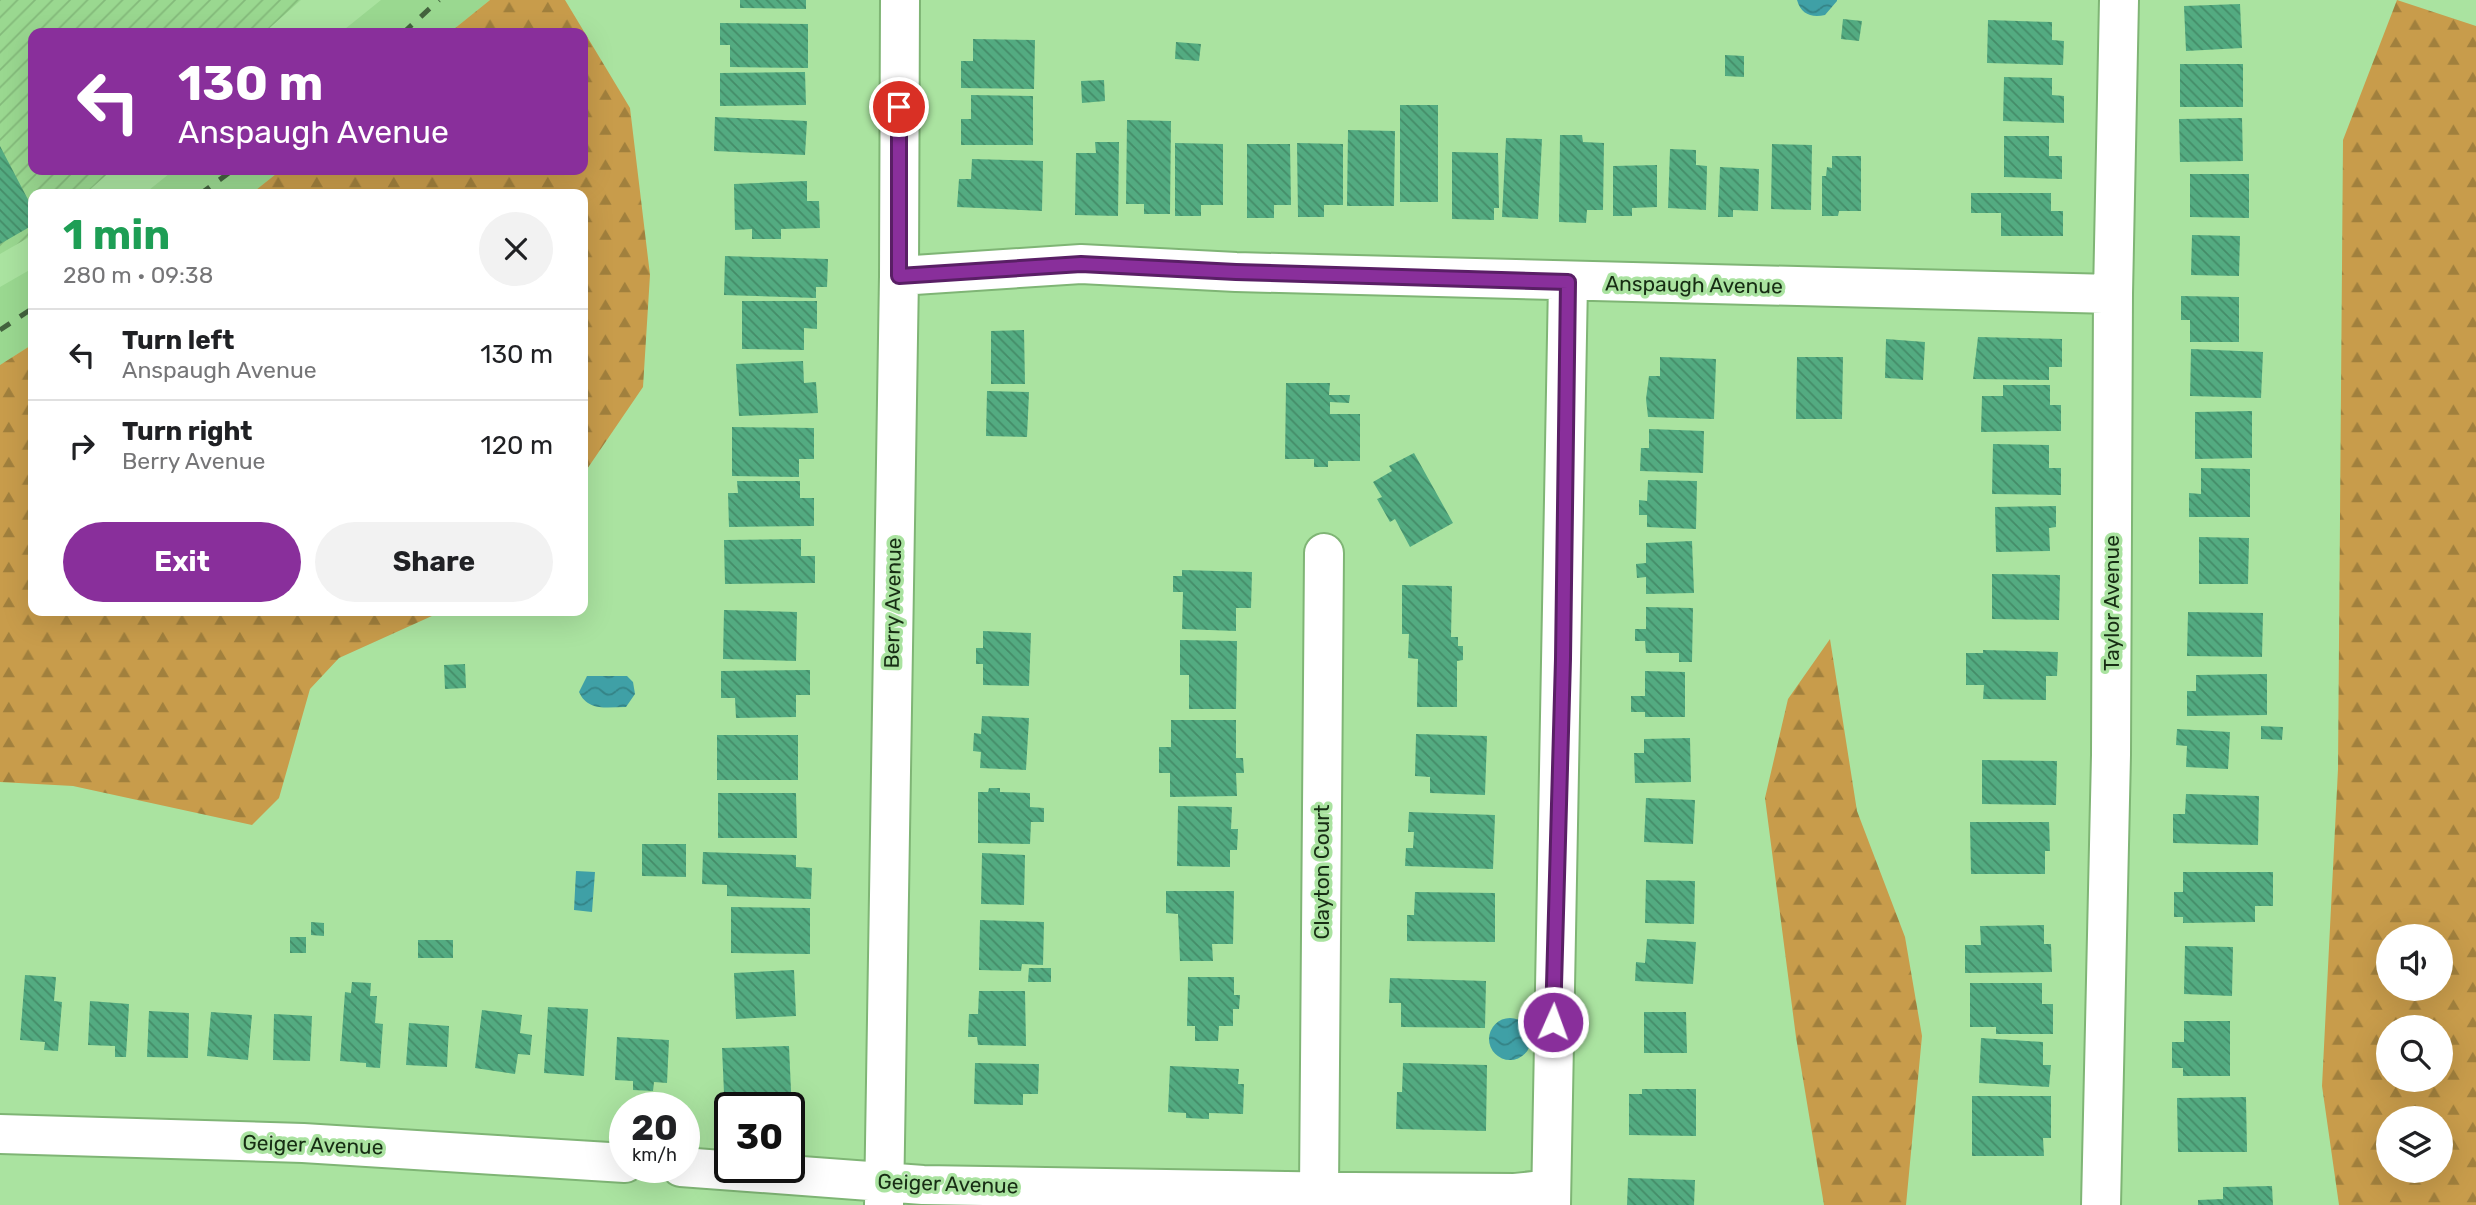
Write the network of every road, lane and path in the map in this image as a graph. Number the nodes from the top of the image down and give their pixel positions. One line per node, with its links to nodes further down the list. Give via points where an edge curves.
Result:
1 (900, 0): 3 (street, Berry Avenue)
2 (2119, 0): 5 (street, Taylor Avenue)
3 (899, 276): 4 (street, Anspaugh Avenue, via 1081,264); 11 (street, Berry Avenue)
4 (1568, 282): 5 (street, Anspaugh Avenue); 12 (street)
5 (2113, 294): 13 (street, Taylor Avenue, via 2111,755)
6 (1324, 553): 10 (street, Clayton Court)
7 (0, 1134): 8 (street, Geiger Avenue, via 303,1143)
8 (609, 1162)
9 (700, 1170): 11 (street, Geiger Avenue)
10 (1319, 1191): 11 (street, Geiger Avenue); 12 (street, Geiger Avenue, via 1515,1192)
11 (885, 1194)
12 (1551, 1197)
13 (2101, 1205)

